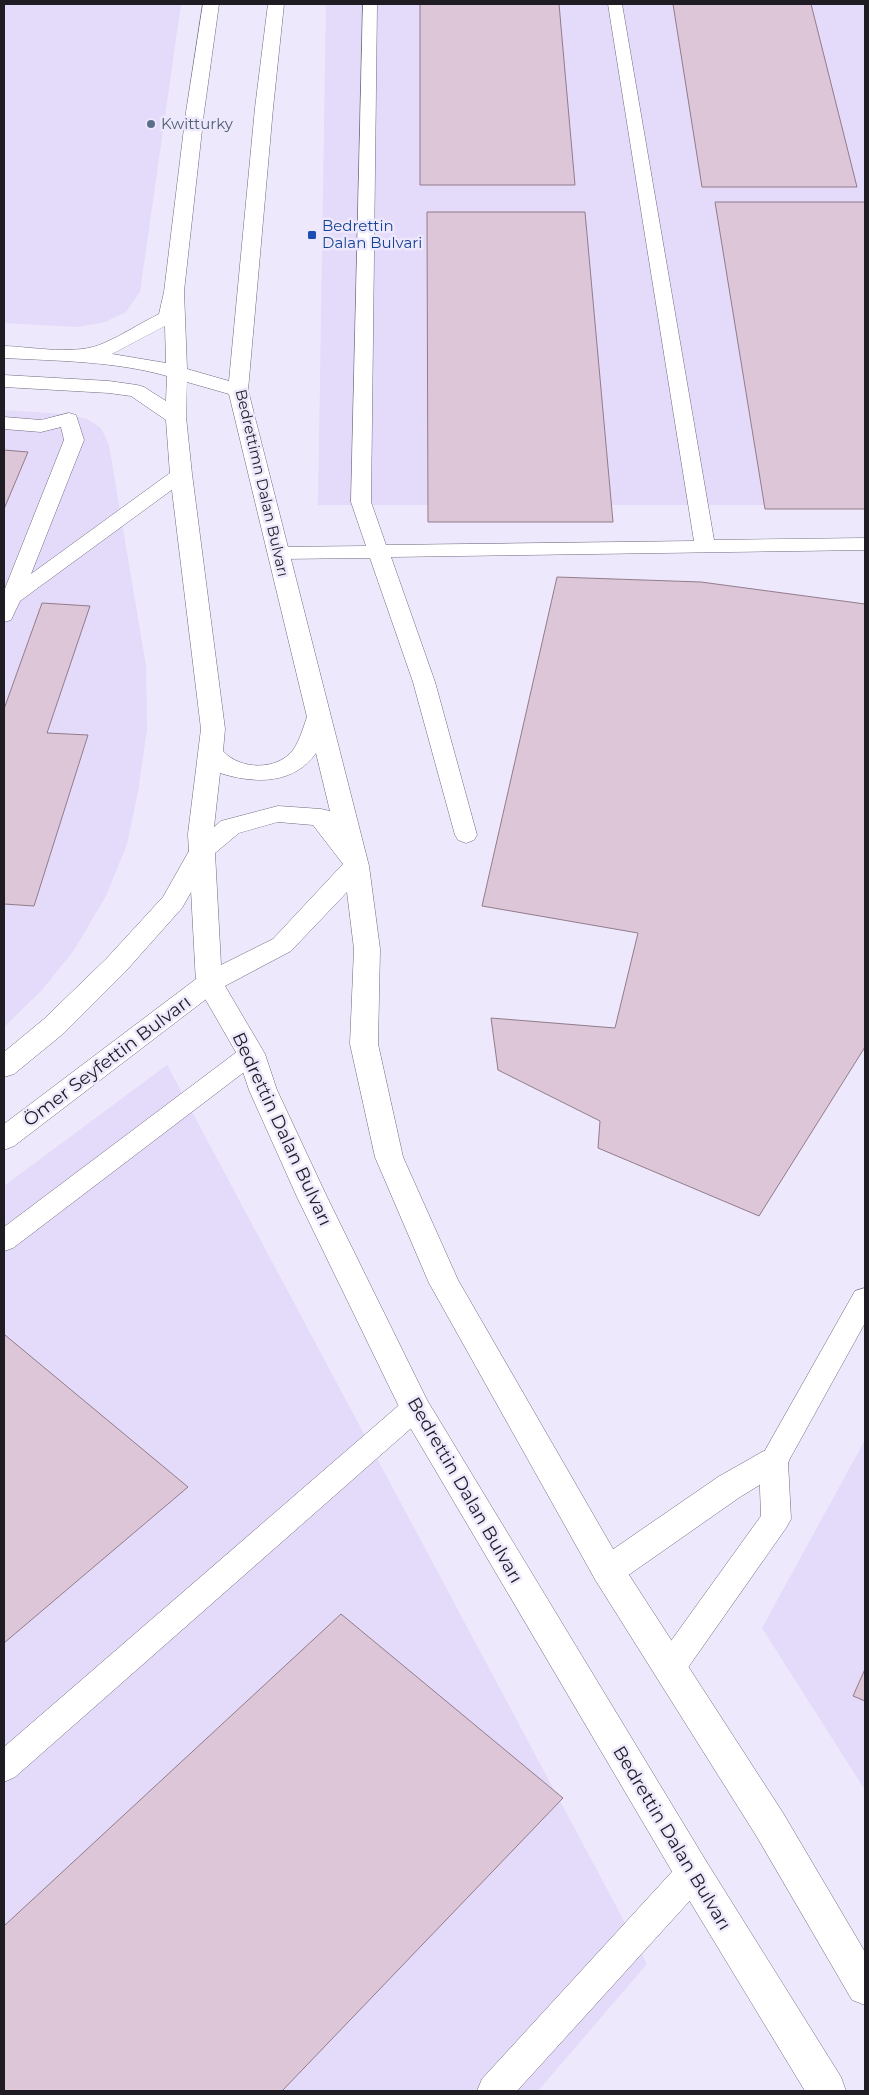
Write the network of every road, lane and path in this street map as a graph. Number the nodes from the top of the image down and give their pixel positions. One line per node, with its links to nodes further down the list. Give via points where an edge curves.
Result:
1 (211, 4): 5 (main road)
2 (276, 4): 10 (main road, Bedrettimn Dalan Bulvarı)
3 (370, 4): 16 (lane, via 361,502)
4 (615, 4): 15 (lane)
5 (174, 291): 7 (main road, via 168,317 109,348); 8 (main road)
6 (4, 352): 7 (main road)
7 (74, 356): 8 (main road, via 154,366)
8 (177, 374): 10 (main road); 11 (main road)
9 (4, 381): 11 (main road, via 137,391)
10 (238, 390): 17 (main road, Bedrettimn Dalan Bulvarı)
11 (176, 417): 13 (main road)
12 (4, 423): 18 (lane, via 41,426 69,419 74,440)
13 (181, 474): 18 (lane); 20 (main road, via 213,728)
14 (865, 544): 15 (lane)
15 (705, 546): 16 (lane)
16 (378, 551): 17 (lane); 21 (lane, via 424,682)
17 (278, 553): 19 (main road, Bedrettimn Dalan Bulvarı)
18 (7, 608)
19 (319, 717): 20 (main road, via 306,749 293,764 274,772 236,769 220,763); 23 (main road, Bedrettimn Dalan Bulvarı)
20 (210, 752): 22 (main road)
21 (466, 835)
22 (202, 850): 23 (main road, via 230,827 278,814 321,817); 24 (main road, Bedrettin Dalan Bulvarı); 26 (main road, via 173,902 116,965 54,1026)
23 (356, 866): 24 (main road, Ömer Seyfettin Bulvarı, via 282,945); 32 (main road, via 367,949 364,1044 389,1157 444,1283)
24 (209, 983): 25 (main road, Bedrettin Dalan Bulvarı); 27 (main road, Ömer Seyfettin Bulvarı)
25 (250, 1054): 28 (lane); 30 (main road, Bedrettin Dalan Bulvarı, via 312,1197)
26 (4, 1066)
27 (4, 1139)
28 (4, 1241)
29 (865, 1299): 31 (lane)
30 (416, 1408): 34 (lane); 35 (main road, Bedrettin Dalan Bulvarı)
31 (773, 1461): 32 (main road, via 729,1487); 33 (lane, via 776,1519)
32 (608, 1571): 33 (main road)
33 (669, 1670): 36 (main road, via 770,1825)
34 (4, 1767)
35 (693, 1873): 37 (lane); 38 (main road, Bedrettin Dalan Bulvarı)
36 (865, 1987)
37 (494, 2091)
38 (827, 2091)

